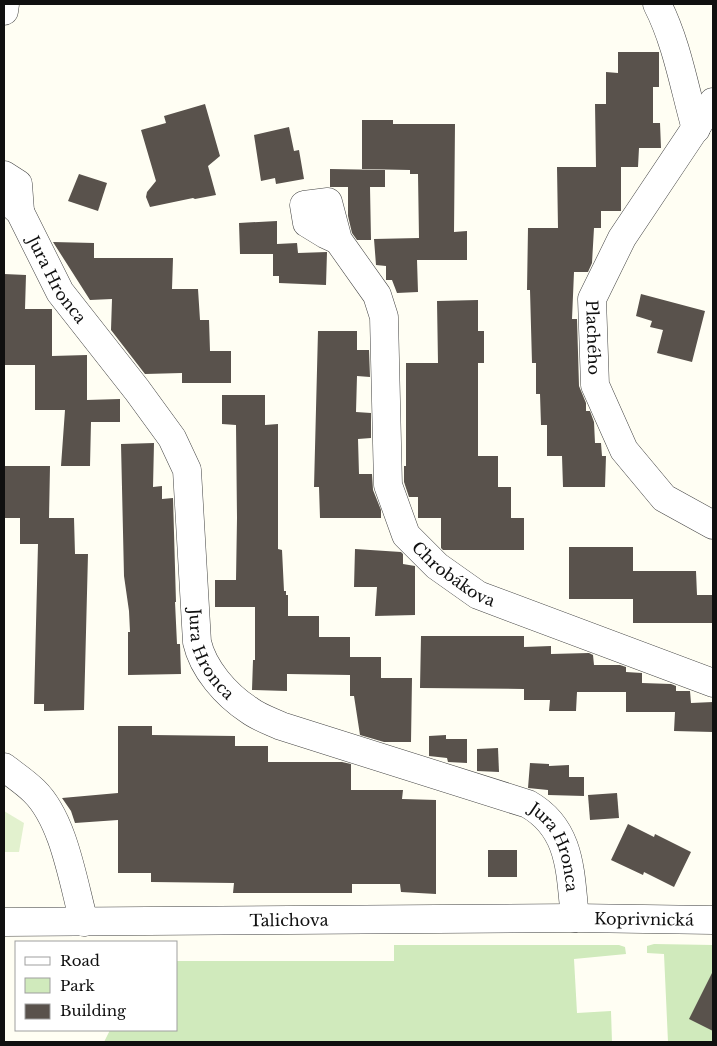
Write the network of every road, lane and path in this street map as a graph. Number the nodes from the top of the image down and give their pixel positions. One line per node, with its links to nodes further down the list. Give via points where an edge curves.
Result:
1 (5, 4): 3 (street)
2 (657, 4): 5 (street, via 683,74)
3 (4, 11)
4 (713, 102): 5 (street, Plachého)
5 (696, 129): 9 (street, Plachého, via 622,238 592,299 595,385 624,450 652,484 664,498)
6 (4, 175): 7 (street, Jura Hronca, via 18,184)
7 (9, 202): 12 (street, Jura Hronca, via 60,292 137,390 183,459 187,470 197,642 202,660 213,675 249,711 280,726 528,804 537,810 551,821 569,863)
8 (338, 240): 10 (street, Chrobákova, via 377,295 384,317 388,484 406,535 437,566 478,595)
9 (713, 525)
10 (713, 684)
11 (4, 767): 15 (street, via 34,791 50,811 60,832)
12 (575, 918): 13 (street, Koprivnická); 15 (street, Talichova)
13 (713, 920)
14 (4, 922): 15 (street, Talichova)
15 (84, 922)

